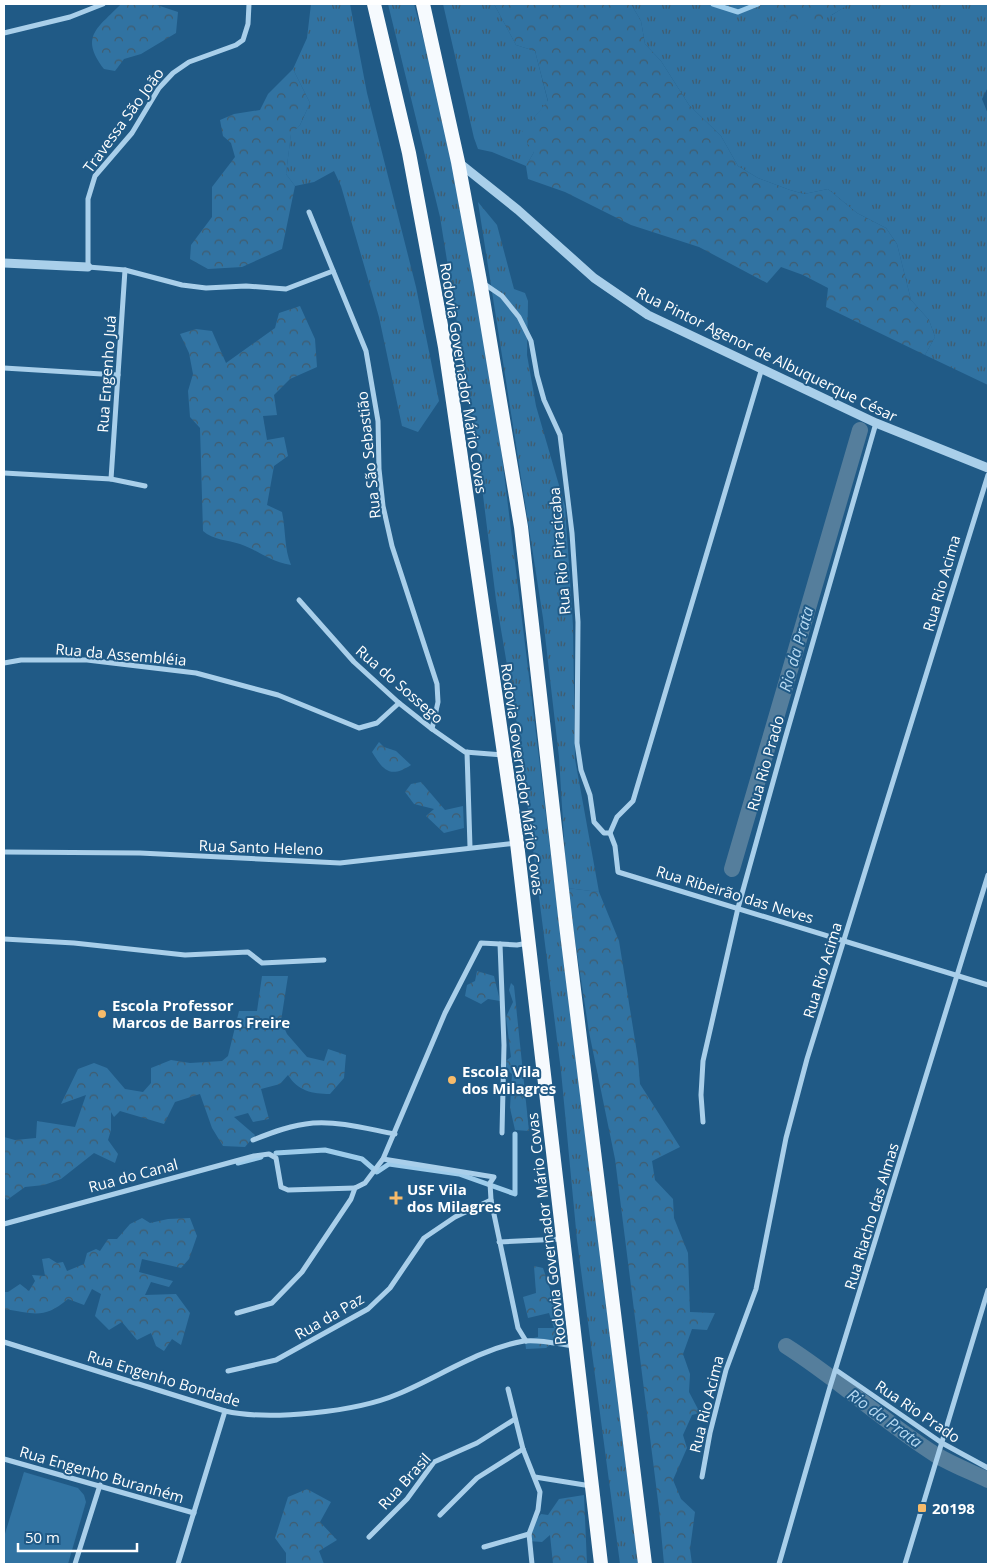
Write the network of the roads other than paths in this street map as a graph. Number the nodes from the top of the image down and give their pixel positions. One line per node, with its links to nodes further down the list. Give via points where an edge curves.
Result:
1 (103, 4): 5 (street, via 77,15)
2 (249, 4): 9 (street, Travessa São João, via 243,40 189,62 173,73 159,88 132,134 95,176 88,199)
3 (374, 4): 27 (highway, Rodovia Governador Mário Covas, via 409,153 445,347)
4 (423, 4): 6 (highway, Rodovia Governador Mário Covas)
5 (4, 33)
6 (458, 162): 12 (highway, Rodovia Governador Mário Covas); 13 (street, Rua Pintor Agenor de Albuquerque César, via 594,278 632,305)
7 (309, 212): 11 (street, Rua São Sebastião)
8 (4, 263): 9 (street)
9 (88, 267): 10 (street)
10 (125, 270): 11 (street, via 194,288 246,286 284,289); 15 (street, Rua Engenho Juá)
11 (333, 271): 25 (street, Rua São Sebastião, via 359,329 372,373 386,522 437,684 438,702)
12 (480, 281): 28 (street, Rua Rio Piracicaba, via 502,296 519,317 531,341 544,400 560,434 572,533 578,622 577,743 594,822 604,832); 78 (highway, Rodovia Governador Mário Covas, via 521,528)
13 (762, 367): 16 (street, Rua Pintor Agenor de Albuquerque César); 28 (street, via 634,801 616,817)
14 (4, 368): 15 (street)
15 (118, 375): 20 (street, Rua Engenho Juá)
16 (876, 423): 17 (street, Rua Pintor Agenor de Albuquerque César); 33 (street, Rua Rio Prado)
17 (988, 468)
18 (4, 473): 20 (street)
19 (988, 475): 36 (street, Rua Rio Acima)
20 (112, 479): 21 (street)
21 (145, 486)
22 (299, 600): 24 (street, Rua do Sossego, via 354,662)
23 (4, 663): 24 (street, Rua da Assembléia, via 87,660 196,673 278,695 359,728 377,723)
24 (399, 703): 25 (street, Rua do Sossego)
25 (432, 729): 26 (street, Rua do Sossego)
26 (467, 752): 27 (street, Rua do Sossego); 30 (street)
27 (503, 756): 29 (highway, Rodovia Governador Mário Covas)
28 (610, 832): 33 (street, Rua Ribeirão das Neves, via 618,872)
29 (517, 843): 30 (street, Rua Santo Heleno); 35 (highway, Rodovia Governador Mário Covas)
30 (470, 847): 31 (street, Rua Santo Heleno, via 340,863 140,853)
31 (4, 852)
32 (988, 875): 39 (street, Rua Riacho das Almas)
33 (738, 908): 36 (street, Rua Ribeirão das Neves); 41 (street, via 704,1053 700,1095)
34 (4, 939): 38 (street, via 185,955 248,952 262,964)
35 (528, 942): 37 (street); 49 (highway, Rodovia Governador Mário Covas)
36 (844, 942): 39 (street, Rua Ribeirão das Neves); 66 (street, Rua Rio Acima, via 786,1138 756,1289 724,1378)
37 (500, 944): 42 (street, via 504,1044); 43 (street, via 481,943 445,1013)
38 (324, 960)
39 (958, 976): 40 (street, Rua Ribeirão das Neves); 57 (street, Rua Riacho das Almas)
40 (988, 984)
41 (704, 1122)
42 (502, 1133)
43 (395, 1134): 44 (street, via 312,1123 281,1129); 45 (street)
44 (253, 1140)
45 (383, 1159): 46 (street, via 366,1183); 47 (street, via 494,1177 490,1183)
46 (355, 1188): 48 (street, Rua do Canal, via 288,1190 281,1187 276,1158 269,1154); 52 (street, via 302,1272 272,1303)
47 (491, 1200): 50 (street); 56 (street, Rua da Paz, via 455,1217 424,1238 390,1288 368,1309 276,1360)
48 (4, 1224)
49 (564, 1239): 50 (street); 55 (highway, Rodovia Governador Mário Covas)
50 (499, 1242): 53 (street, via 518,1328)
51 (988, 1290): 61 (street)
52 (237, 1313)
53 (526, 1341): 55 (street, Rua Engenho Bondade); 59 (street, Rua Engenho Bondade, via 465,1361 396,1395 360,1406 266,1415)
54 (4, 1342): 59 (street, Rua Engenho Bondade)
55 (576, 1346): 68 (highway, Rodovia Governador Mário Covas)
56 (228, 1371)
57 (835, 1372): 61 (street, Rua Rio Prado); 79 (street, Rua Riacho das Almas)
58 (508, 1389): 60 (street)
59 (225, 1412): 69 (street)
60 (515, 1419): 62 (street); 72 (street, Rua Brasil, via 477,1443 434,1462 407,1499)
61 (942, 1443): 64 (street, Rua Rio Prado); 80 (street)
62 (523, 1450): 65 (street); 70 (street, via 478,1478)
63 (4, 1459): 67 (street, Rua Engenho Buranhém)
64 (988, 1468)
65 (535, 1476): 68 (street); 71 (street, via 540,1501)
66 (702, 1477)
67 (100, 1485): 69 (street, Rua Engenho Buranhém); 74 (street)
68 (591, 1486): 77 (highway, Rodovia Governador Mário Covas)
69 (194, 1513): 75 (street)
70 (440, 1515)
71 (529, 1534): 73 (street); 76 (street)
72 (369, 1537)
73 (484, 1548)
74 (75, 1564)
75 (178, 1564)
76 (532, 1564)
77 (601, 1564)
78 (645, 1564)
79 (779, 1564)
80 (905, 1564)

